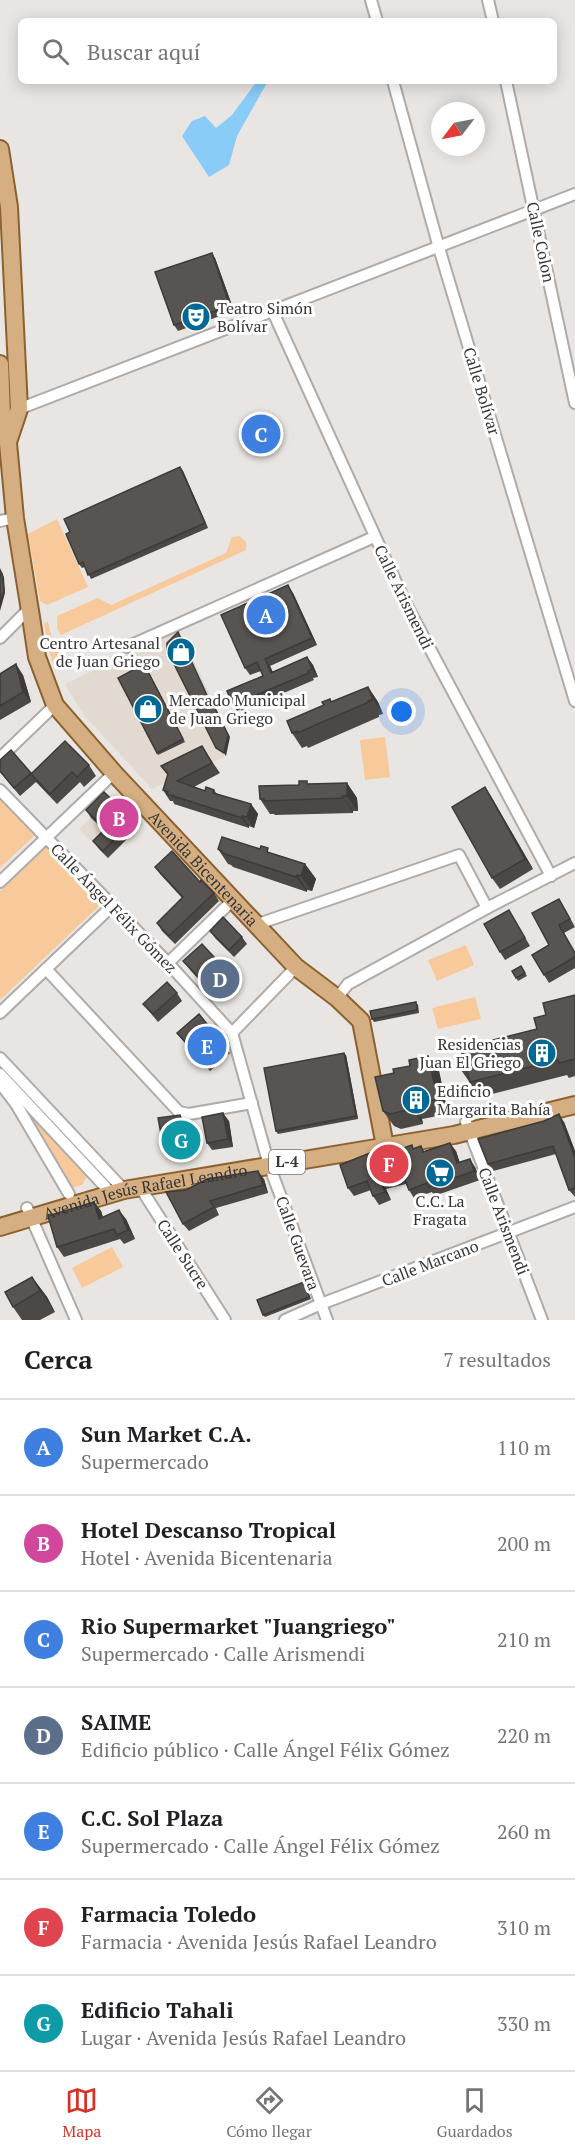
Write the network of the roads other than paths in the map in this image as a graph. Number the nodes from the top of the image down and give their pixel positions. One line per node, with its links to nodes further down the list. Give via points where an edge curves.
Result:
1 (371, 0): 3 (street)
2 (488, 0): 4 (street)
3 (375, 18)
4 (492, 18)
5 (394, 84): 10 (street, Calle Bolívar)
6 (507, 84): 9 (street, Calle Colon)
7 (0, 149): 14 (main road, Avenida Bicentenaria, via 9,207)
8 (575, 194): 9 (street)
9 (534, 210): 10 (street); 13 (street, Calle Colon)
10 (439, 248): 11 (street); 22 (street, Calle Bolívar)
11 (273, 312): 14 (street); 18 (street, Calle Arismendi)
12 (0, 364): 15 (main road, Avenida Bicentenaria)
13 (575, 403)
14 (19, 409): 15 (street); 16 (main road, Avenida Bicentenaria)
15 (1, 416): 16 (main road, Avenida Bicentenaria)
16 (8, 443): 17 (main road, Avenida Bicentenaria)
17 (8, 519): 19 (main road, Avenida Bicentenaria)
18 (374, 537): 21 (street); 29 (street, Calle Arismendi)
19 (29, 609): 20 (street); 23 (main road, Avenida Bicentenaria, via 37,657)
20 (0, 638)
21 (127, 647)
22 (575, 700)
23 (55, 705): 24 (street); 25 (main road, Avenida Bicentenaria)
24 (0, 758)
25 (114, 773): 27 (street); 31 (main road, Avenida Bicentenaria)
26 (0, 790): 27 (street, Calle Ángel Félix Gómez)
27 (46, 838): 30 (street); 32 (street, Calle Ángel Félix Gómez)
28 (575, 863): 29 (street)
29 (550, 876): 33 (street)
30 (0, 882)
31 (234, 899): 34 (main road, Avenida Bicentenaria); 35 (street)
32 (112, 906): 35 (street, Calle Ángel Félix Gómez); 37 (street)
33 (487, 908): 34 (street, via 459,855); 38 (street, via 348,984)
34 (258, 924): 36 (main road, Avenida Bicentenaria)
35 (168, 963): 40 (street, Calle Ángel Félix Gómez)
36 (296, 967): 38 (main road, Avenida Bicentenaria); 40 (street)
37 (46, 969): 39 (street); 45 (street, via 179,1112 189,1114)
38 (337, 998): 48 (main road, Avenida Bicentenaria, via 361,1021)
39 (0, 1013)
40 (232, 1033): 45 (street, Calle Ángel Félix Gómez)
41 (0, 1058): 50 (street)
42 (0, 1074): 50 (street)
43 (0, 1083): 51 (street)
44 (575, 1095): 47 (main road, Avenida Jesús Rafael Leandro / L-4)
45 (252, 1103): 49 (street, Calle Ángel Félix Gómez)
46 (575, 1105): 47 (main road, Avenida Jesús Rafael Leandro / L-4)
47 (468, 1127): 48 (main road, Avenida Jesús Rafael Leandro / L-4); 56 (street, Calle Arismendi)
48 (385, 1142): 49 (main road, Avenida Jesús Rafael Leandro / L-4)
49 (268, 1161): 50 (main road, Avenida Jesús Rafael Leandro / L-4); 50 (main road, Avenida Jesús Rafael Leandro / L-4); 57 (street, Calle Guevara)
50 (119, 1187): 51 (main road, Avenida Jesús Rafael Leandro / L-4); 53 (main road, Avenida Jesús Rafael Leandro / L-4); 59 (street, Calle Sucre)
51 (69, 1194): 53 (main road, Avenida Jesús Rafael Leandro / L-4)
52 (575, 1207): 56 (street, Calle Marcano)
53 (29, 1213): 54 (main road, Avenida Jesús Rafael Leandro / L-4); 55 (main road, Avenida Jesús Rafael Leandro / L-4); 58 (street)
54 (0, 1215)
55 (0, 1227)
56 (508, 1233): 57 (street, Calle Marcano); 62 (street, Calle Arismendi)
57 (321, 1304): 60 (street, Calle Marcano); 61 (street, Calle Guevara)
58 (76, 1320)
59 (225, 1320)
60 (285, 1320)
61 (327, 1320)
62 (542, 1320)

